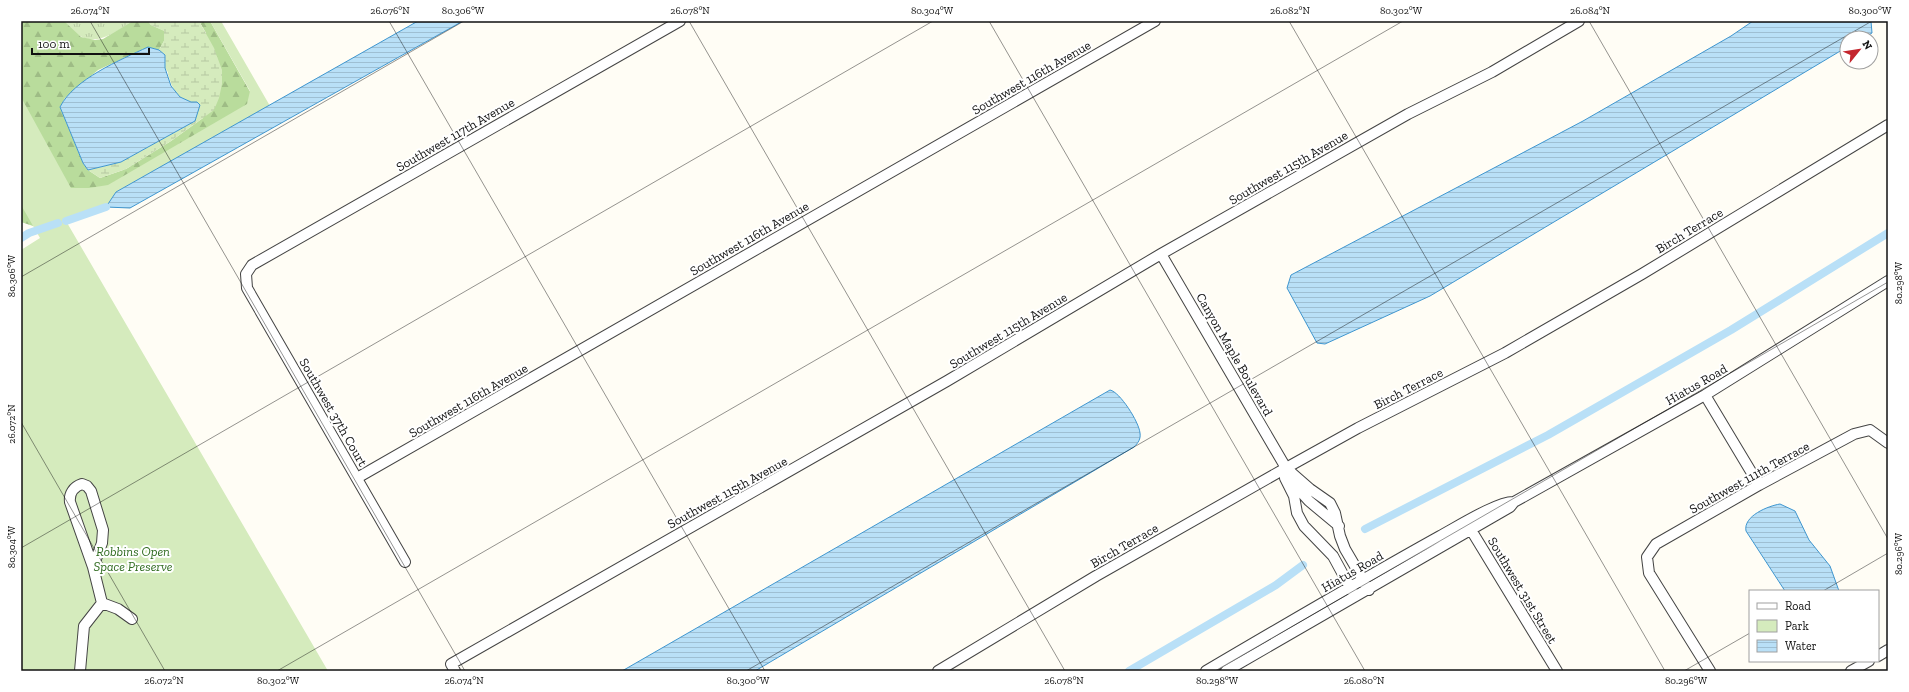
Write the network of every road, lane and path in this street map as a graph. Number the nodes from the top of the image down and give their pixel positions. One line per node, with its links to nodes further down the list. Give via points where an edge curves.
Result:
1 (680, 21): 6 (street, Southwest 117th Avenue, via 252,265)
2 (1155, 21): 12 (street, Southwest 116th Avenue)
3 (1579, 21): 5 (street, Southwest 115th Avenue, via 1492,72 1408,114)
4 (1888, 125): 10 (street, Birch Terrace, via 1642,274 1505,353)
5 (1161, 254): 10 (street, Canyon Maple Boulevard); 29 (street, Southwest 115th Avenue)
6 (246, 274): 12 (street, Southwest 37th Court, via 247,288)
7 (1888, 281): 8 (street, Hiatus Road)
8 (1705, 395): 13 (street); 17 (street, Hiatus Road, via 1514,502 1506,501)
9 (1888, 443): 13 (street, Southwest 111th Terrace, via 1870,430 1854,434)
10 (1286, 468): 11 (street, Canyon Maple Boulevard); 15 (street, Canyon Maple Boulevard, via 1285,478 1294,496); 31 (street, Birch Terrace, via 1096,576)
11 (1295, 476): 14 (street, Canyon Maple Boulevard, via 1300,492); 16 (street, Canyon Maple Boulevard, via 1330,503)
12 (357, 478): 18 (street, Southwest 37th Court)
13 (1759, 485): 35 (street, Southwest 111th Terrace, via 1656,544 1647,557 1649,573)
14 (1309, 502): 15 (street); 16 (street, Canyon Maple Boulevard)
15 (1297, 513): 21 (street, Canyon Maple Boulevard, via 1304,526 1333,556)
16 (1339, 526): 20 (street, Canyon Maple Boulevard, via 1345,549)
17 (1469, 526): 20 (street, Hiatus Road); 22 (street, Hiatus Road); 34 (street, Southwest 31st Street)
18 (404, 562)
19 (93, 567): 19 (street, via 102,543 103,530 91,491 82,484 72,490 69,496); 24 (street)
20 (1363, 579): 21 (street, Hiatus Road); 22 (street, Canyon Maple Boulevard)
21 (1349, 587): 23 (street, Canyon Maple Boulevard); 32 (street, Hiatus Road)
22 (1369, 590): 23 (street, Hiatus Road)
23 (1355, 597): 33 (street, Hiatus Road)
24 (102, 603): 25 (street, via 118,609); 30 (street, via 84,626)
25 (132, 619)
26 (1888, 650): 27 (street)
27 (1879, 655)
28 (1867, 665): 36 (street)
29 (453, 667)
30 (80, 671)
31 (938, 671)
32 (1206, 671)
33 (1226, 671)
34 (1557, 671)
35 (1710, 671)
36 (1851, 671)

